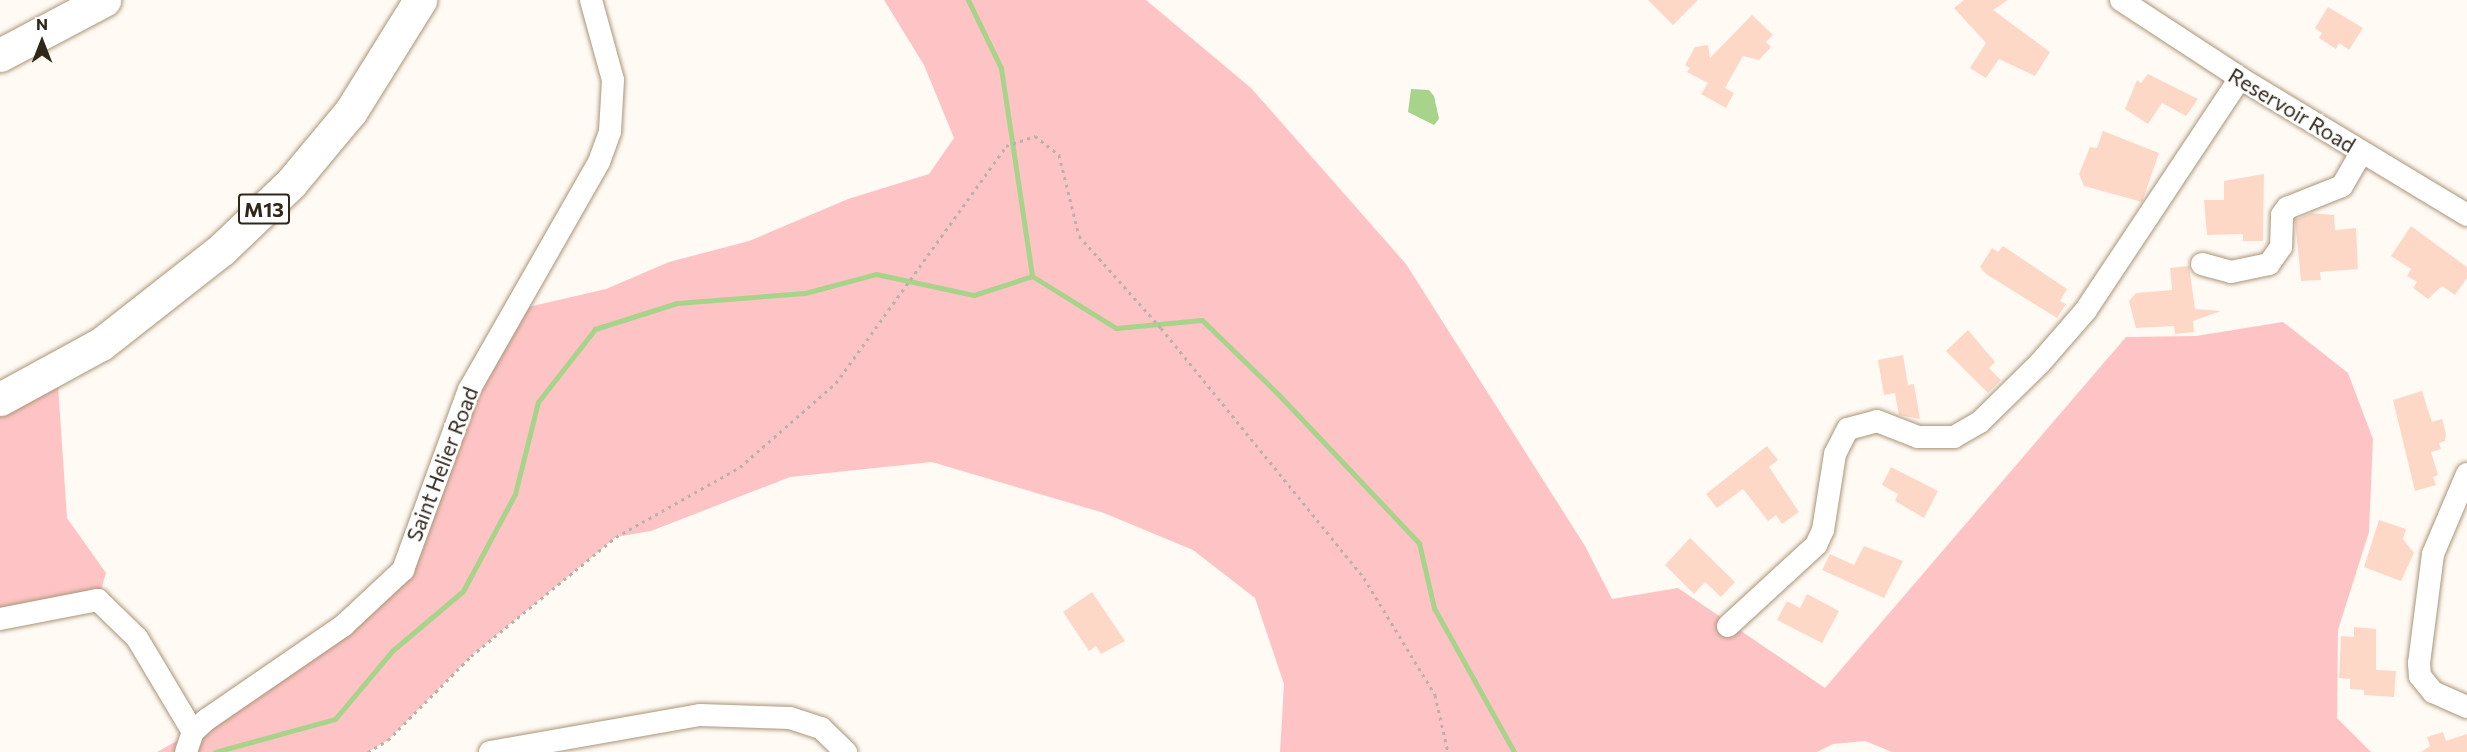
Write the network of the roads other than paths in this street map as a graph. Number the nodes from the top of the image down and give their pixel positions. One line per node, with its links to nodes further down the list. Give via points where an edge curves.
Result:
1 (75, 0): 6 (street)
2 (104, 0): 7 (highway)
3 (420, 0): 12 (highway, M13, via 351,111 291,183 244,228 101,344)
4 (591, 0): 17 (street, Saint Helier Road, via 613,80 610,131 599,162 473,381 450,433 404,570 344,625)
5 (2121, 0): 8 (street, Reservoir Road)
6 (0, 38)
7 (0, 55)
8 (2240, 78): 9 (street, Reservoir Road); 15 (street, via 2086,310 2053,349 1980,422 1954,437 1918,437 1877,422 1848,429 1835,454 1823,530 1815,545)
9 (2362, 152): 10 (street, Reservoir Road); 11 (street, via 2342,186 2287,208 2282,215 2281,247 2269,264 2231,272)
10 (2467, 215)
11 (2202, 264)
12 (0, 399)
13 (2467, 474): 16 (street, via 2433,554 2419,663 2420,676 2433,692)
14 (0, 619): 17 (street, via 98,600 137,638)
15 (1728, 626)
16 (2467, 707)
17 (190, 742)
18 (490, 752): 19 (street, via 668,717 753,715 809,723 833,736)
19 (846, 752)

